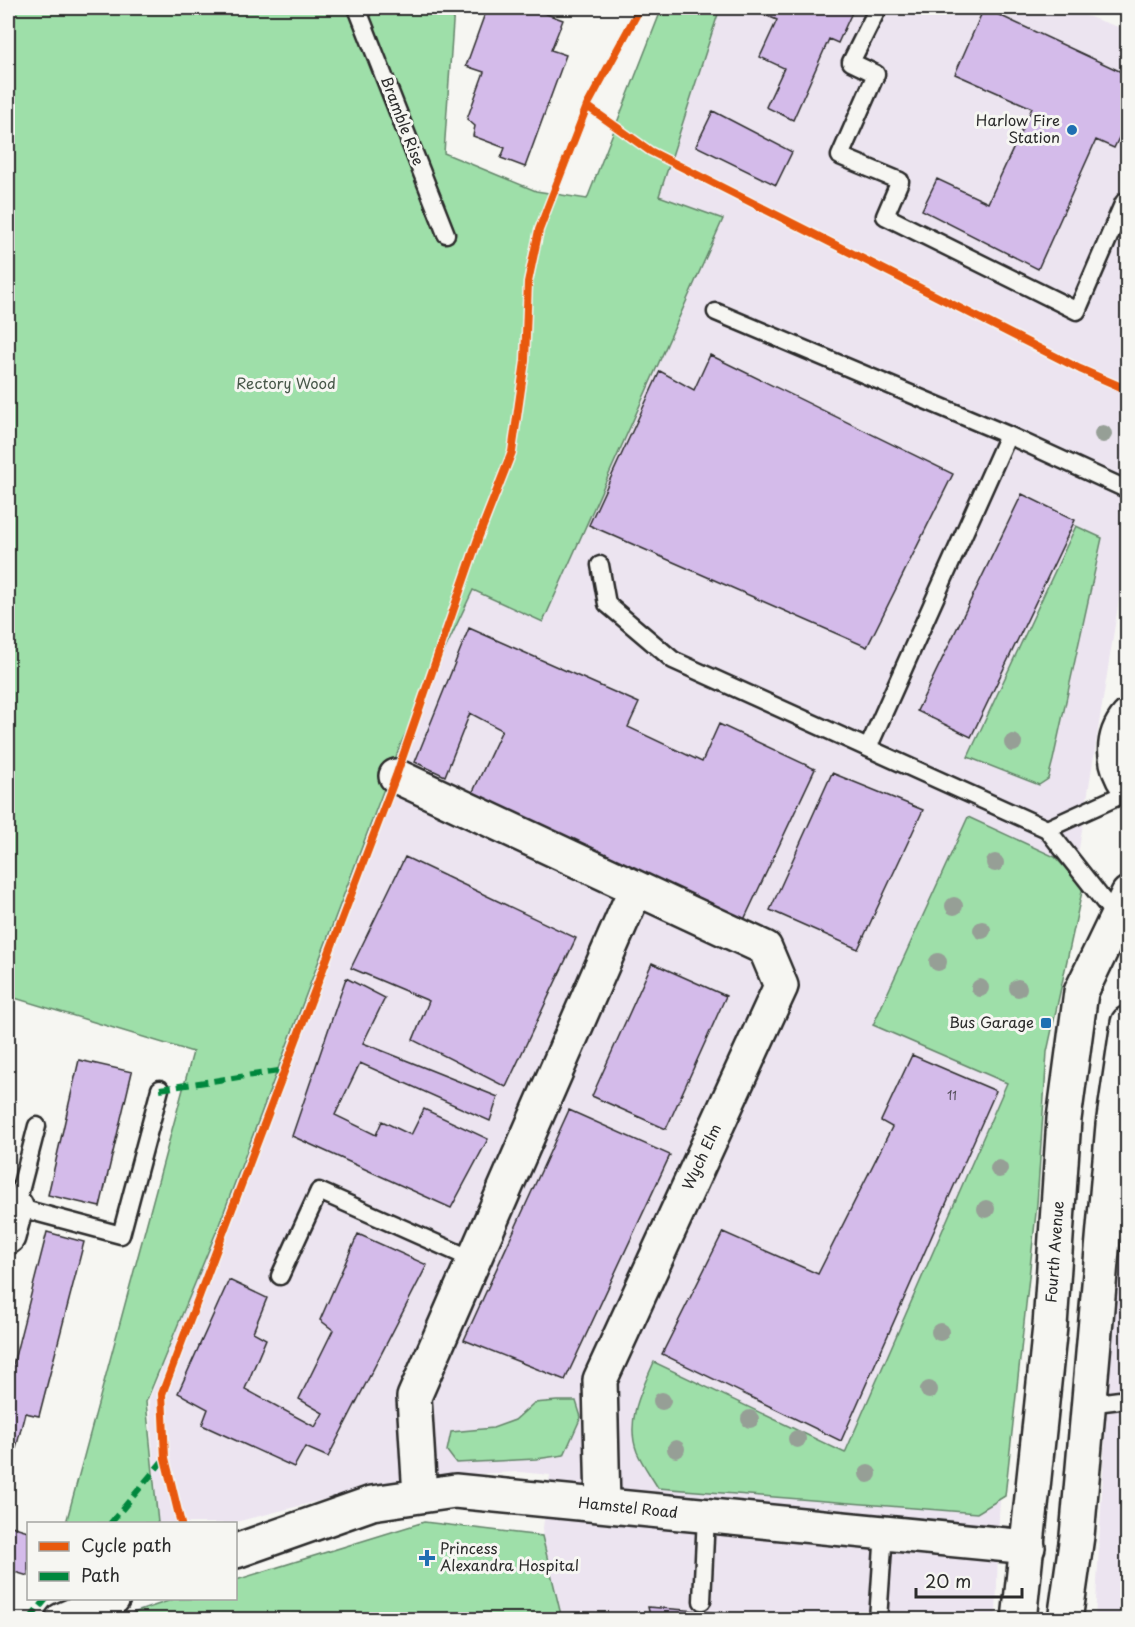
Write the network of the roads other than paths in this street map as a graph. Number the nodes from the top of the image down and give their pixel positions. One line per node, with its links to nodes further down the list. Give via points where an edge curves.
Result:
1 (357, 8): 4 (lane, Bramble Rise)
2 (878, 8): 3 (lane, via 851,62 876,74 840,156 900,181 885,216 1077,311 1124,202)
3 (1128, 204)
4 (446, 234)
5 (716, 312): 6 (lane)
6 (1008, 435): 7 (lane); 10 (lane)
7 (1128, 490)
8 (600, 565): 10 (lane, via 607,604 673,660)
9 (1128, 717): 12 (street, via 1117,737 1115,756)
10 (868, 748): 14 (lane)
11 (396, 776): 15 (street, Wych Elm)
12 (1128, 787)
13 (1128, 792): 14 (lane)
14 (1047, 829): 16 (lane)
15 (636, 888): 21 (street); 26 (street, Wych Elm, via 765,948 781,986 600,1380)
16 (1122, 906): 29 (street, Fourth Avenue, via 1080,1004 1064,1119 1050,1326)
17 (1128, 1023): 24 (street, via 1113,1125)
18 (160, 1089): 20 (lane, via 121,1235)
19 (37, 1126): 20 (lane)
20 (12, 1222)
21 (474, 1260): 22 (lane, via 320,1191); 25 (street, via 414,1397)
22 (280, 1276)
23 (1128, 1399): 24 (lane)
24 (1088, 1404): 36 (street, via 1077,1536)
25 (420, 1496): 26 (street, Hamstel Road, via 455,1491); 30 (street, Hamstel Road, via 372,1503)
26 (603, 1505): 27 (street, Hamstel Road)
27 (706, 1516): 28 (street, Hamstel Road); 32 (lane)
28 (884, 1533): 29 (street, Hamstel Road); 33 (lane)
29 (1028, 1547): 35 (street, Fourth Avenue)
30 (237, 1551)
31 (111, 1600): 34 (street)
32 (702, 1601)
33 (878, 1619)
34 (62, 1620)
35 (1019, 1620)
36 (1065, 1620)

